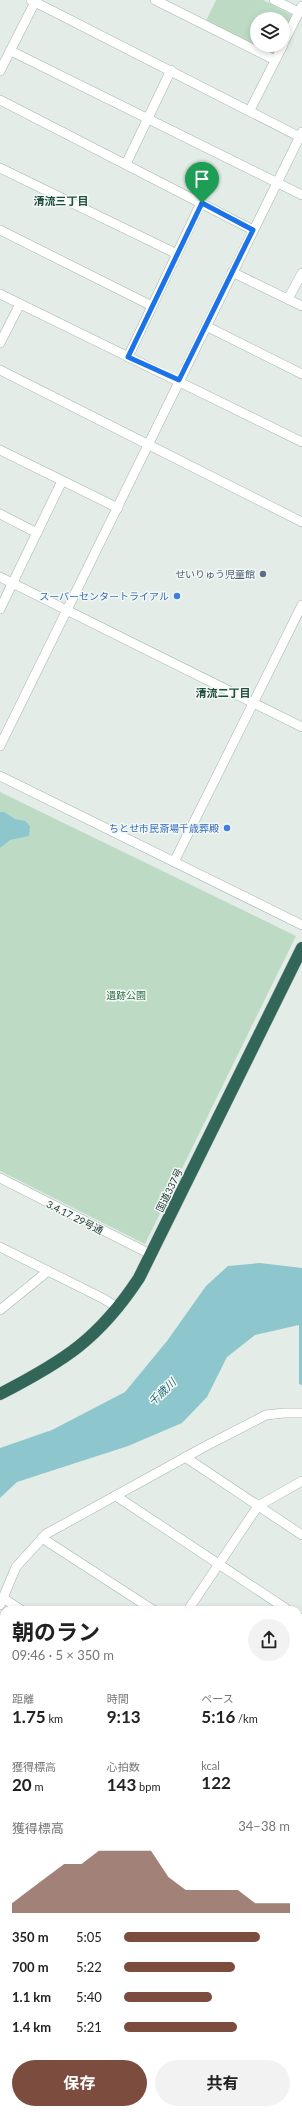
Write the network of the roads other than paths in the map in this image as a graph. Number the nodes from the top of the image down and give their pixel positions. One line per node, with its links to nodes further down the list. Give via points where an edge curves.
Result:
1 (155, 0): 8 (street)
2 (274, 0): 4 (street)
3 (34, 1): 6 (street); 9 (street)
4 (300, 9): 5 (street)
5 (290, 30)
6 (11, 50): 10 (street); 13 (street)
7 (279, 52): 8 (street)
8 (275, 60): 12 (street)
9 (171, 70): 12 (street); 13 (street)
10 (0, 71)
11 (0, 100): 15 (street)
12 (250, 110): 14 (street)
13 (148, 118): 15 (street); 17 (street)
14 (301, 136): 17 (street)
15 (126, 164): 19 (street)
16 (0, 168): 22 (street)
17 (277, 182): 18 (street); 21 (street)
18 (302, 195)
19 (202, 203): 21 (street); 22 (street)
20 (0, 230): 28 (street)
21 (253, 230): 23 (street)
22 (177, 254): 28 (street)
23 (232, 272): 26 (street); 30 (street)
24 (302, 272): 26 (street)
25 (0, 294): 27 (street)
26 (288, 299): 29 (street)
27 (20, 304): 31 (street); 32 (street)
28 (152, 306): 32 (street)
29 (302, 306)
30 (206, 326): 34 (street); 35 (street)
31 (0, 343)
32 (128, 357): 35 (street)
33 (0, 370): 37 (street)
34 (302, 374)
35 (179, 380): 36 (street); 37 (street)
36 (302, 442)
37 (150, 444): 40 (street); 42 (street)
38 (0, 450): 39 (street)
39 (62, 481): 40 (street); 43 (street)
40 (118, 508): 48 (street)
41 (0, 514): 43 (street)
42 (302, 522)
43 (37, 533): 45 (street)
44 (0, 577): 45 (street)
45 (13, 583): 47 (street); 48 (street)
46 (302, 605): 49 (street)
47 (0, 609)
48 (68, 610): 49 (street); 51 (street)
49 (253, 703): 50 (street); 53 (street)
50 (302, 727)
51 (0, 746)
52 (0, 776): 53 (street)
53 (174, 862): 54 (street)
54 (302, 925)
55 (302, 948): 58 (highway, 国道337号)
56 (0, 1178): 58 (street, 3.4.17 29号通)
57 (0, 1247): 59 (street)
58 (150, 1254): 60 (highway, 国道337号, via 139,1278)
59 (48, 1271): 60 (street); 61 (street)
60 (118, 1308): 62 (highway, 国道337号, via 70,1354)
61 (0, 1310)
62 (0, 1394)
63 (302, 1413): 64 (street, via 266,1416)
64 (185, 1457): 66 (street); 67 (street)
65 (302, 1481): 67 (street)
66 (116, 1496): 69 (street); 70 (street)
67 (258, 1506): 68 (street); 70 (street)
68 (302, 1535)
69 (42, 1538): 71 (street, via 16,1567); 73 (street)
70 (218, 1565): 74 (street); 75 (street)
71 (1, 1602): 72 (street)
72 (11, 1606)
73 (147, 1606)
74 (191, 1606)
75 (282, 1606)

